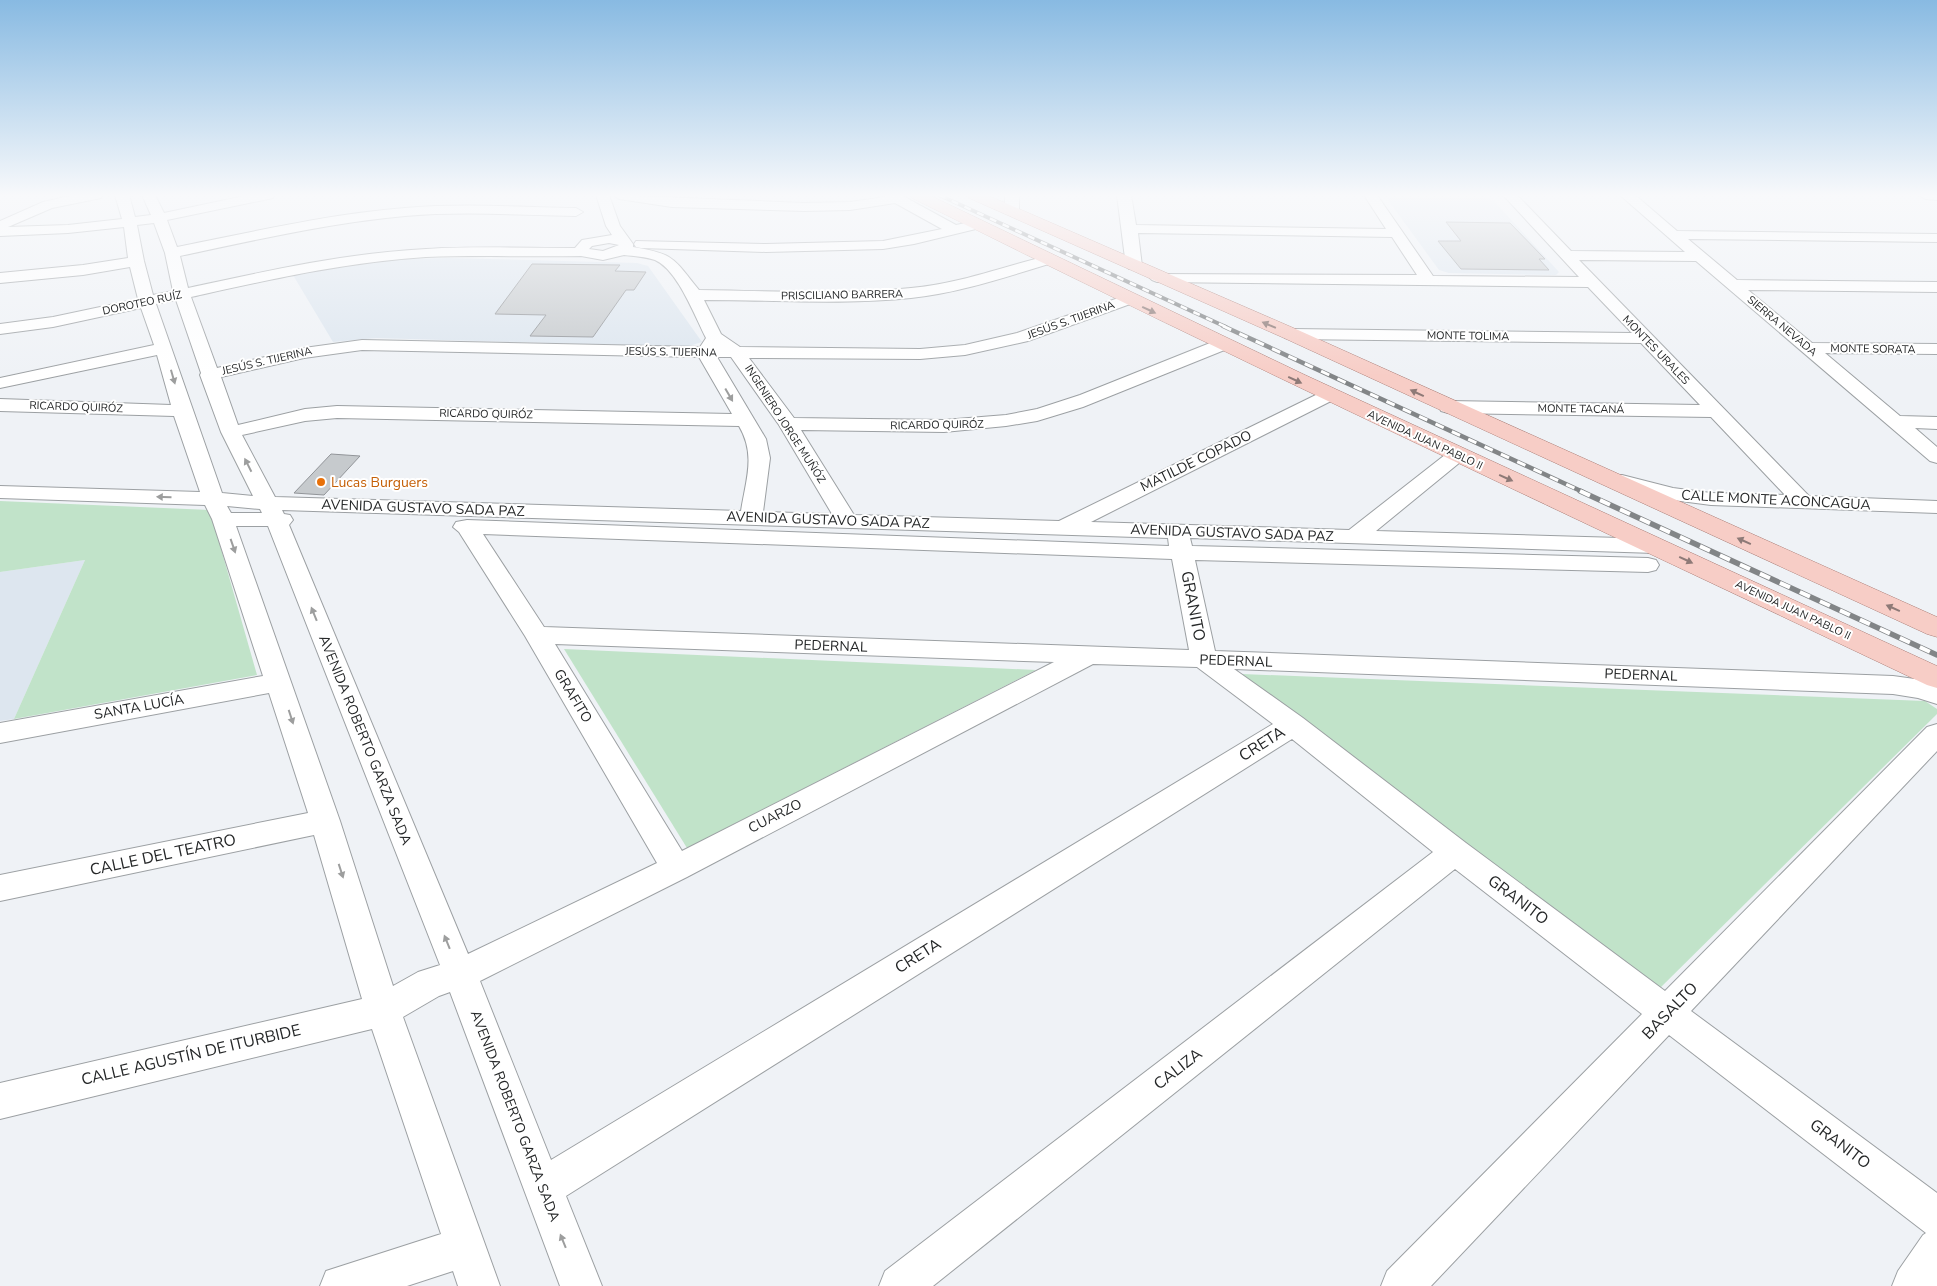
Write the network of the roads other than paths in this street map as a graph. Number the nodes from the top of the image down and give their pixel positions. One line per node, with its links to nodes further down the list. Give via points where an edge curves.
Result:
1 (135, 255): 13 (street)
2 (172, 255): 21 (street, AVENIDA ROBERTO GARZA SADA)
3 (396, 255): 21 (street, DOROTEO RUÍZ, via 293,270)
4 (654, 255): 22 (street, via 667,261)
5 (1037, 255): 12 (main road, AVENIDA JUAN PABLO II)
6 (1112, 255): 14 (main road)
7 (1133, 255): 14 (street)
8 (1411, 255): 17 (street)
9 (1565, 255): 11 (street); 18 (street, MONTES URALES)
10 (1696, 255): 11 (street, SIERRA NEVADA)
11 (1698, 257): 19 (street, SIERRA NEVADA)
12 (1047, 260): 22 (street, PRISCILIANO BARRERA, via 984,279 912,293); 23 (main road, AVENIDA JUAN PABLO II)
13 (136, 261): 16 (street); 24 (street)
14 (1134, 266): 15 (main road)
15 (1157, 277): 17 (street); 26 (main road, one-way to 15)
16 (0, 278)
17 (1428, 280): 18 (street)
18 (1591, 282): 27 (street, MONTES URALES)
19 (1733, 285): 20 (street); 31 (street, SIERRA NEVADA)
20 (1937, 287)
21 (182, 295): 24 (street, DOROTEO RUÍZ); 34 (street, AVENIDA ROBERTO GARZA SADA)
22 (694, 295): 28 (street)
23 (1127, 300): 29 (main road, AVENIDA JUAN PABLO II, one-way to 29); 33 (street, JESÚS S. TIJERINA, via 1022,338 965,350 883,355)
24 (147, 302): 25 (street, DOROTEO RUÍZ); 30 (street)
25 (0, 330)
26 (1290, 334): 27 (street, MONTE TOLIMA); 38 (main road, one-way to 26)
27 (1645, 338): 39 (street, MONTES URALES)
28 (709, 345): 33 (street, JESÚS S. TIJERINA); 34 (street, JESÚS S. TIJERINA, via 362,345 280,357); 41 (street, one-way to 41)
29 (1222, 345): 36 (main road, AVENIDA JUAN PABLO II, one-way to 36); 44 (street, RICARDO QUIRÓZ, via 1078,403 1019,419 949,426)
30 (164, 348): 35 (street); 40 (street, one-way to 40)
31 (1808, 348): 32 (street, MONTE SORATA); 42 (street, SIERRA NEVADA)
32 (1937, 350)
33 (737, 353): 44 (street, INGENIERO JORGE MUÑÓZ)
34 (209, 375): 45 (street, AVENIDA ROBERTO GARZA SADA)
35 (0, 383)
36 (1328, 396): 46 (main road, AVENIDA JUAN PABLO II); 57 (street, MATILDE COPADO)
37 (0, 405): 40 (street, RICARDO QUIRÓZ)
38 (1448, 407): 39 (street, MONTE TACANÁ); 48 (main road)
39 (1714, 410): 50 (street, MONTES URALES)
40 (182, 411): 52 (street)
41 (744, 420): 45 (street, RICARDO QUIRÓZ, via 337,412 305,415); 54 (street, via 756,439 760,458)
42 (1897, 422): 43 (street); 47 (street, SIERRA NEVADA)
43 (1937, 423)
44 (788, 424): 55 (street, INGENIERO JORGE MUÑÓZ)
45 (231, 432): 53 (street, AVENIDA ROBERTO GARZA SADA, one-way to 45)
46 (1457, 455): 58 (street); 60 (main road, AVENIDA JUAN PABLO II, one-way to 60)
47 (1937, 457)
48 (1588, 471): 50 (street, CALLE MONTE ACONCAGUA, via 1690,497); 61 (main road, one-way to 48)
49 (0, 492): 52 (street, AVENIDA GUSTAVO SADA PAZ, one-way to 49)
50 (1804, 503): 51 (street, CALLE MONTE ACONCAGUA)
51 (1937, 507)
52 (218, 509): 53 (street, AVENIDA GUSTAVO SADA PAZ); 65 (street, one-way to 65)
53 (271, 512): 54 (street, AVENIDA GUSTAVO SADA PAZ); 56 (street, AVENIDA GUSTAVO SADA PAZ); 74 (street, AVENIDA ROBERTO GARZA SADA, one-way to 53)
54 (751, 517): 55 (street, AVENIDA GUSTAVO SADA PAZ)
55 (846, 520): 57 (street, AVENIDA GUSTAVO SADA PAZ)
56 (467, 527): 59 (street, AVENIDA GUSTAVO SADA PAZ); 62 (street, GRAFITO)
57 (1064, 527): 59 (street, AVENIDA GUSTAVO SADA PAZ)
58 (1354, 536): 59 (street, AVENIDA GUSTAVO SADA PAZ); 60 (street, AVENIDA GUSTAVO SADA PAZ)
59 (1180, 542): 60 (street, AVENIDA GUSTAVO SADA PAZ); 64 (street, GRANITO)
60 (1652, 556): 66 (main road, AVENIDA JUAN PABLO II, one-way to 66)
61 (1937, 628)
62 (537, 636): 63 (street, PEDERNAL); 72 (street, GRAFITO)
63 (1089, 655): 64 (street, PEDERNAL); 72 (street, CUARZO)
64 (1204, 660): 66 (street, PEDERNAL, via 1768,679); 67 (street, GRANITO)
65 (279, 682): 68 (street, SANTA LUCÍA); 70 (street, one-way to 70)
66 (1936, 688)
67 (1293, 725): 71 (street, GRANITO); 78 (street, CRETA)
68 (0, 732)
69 (1937, 734): 76 (street, BASALTO)
70 (325, 821): 73 (street, CALLE DEL TEATRO); 75 (street, one-way to 75)
71 (1455, 852): 76 (street, GRANITO); 85 (street, CALIZA)
72 (676, 868): 74 (street, CUARZO)
73 (0, 888)
74 (460, 974): 75 (street, CALLE AGUSTÍN DE ITURBIDE, via 430,983); 78 (street, AVENIDA ROBERTO GARZA SADA)
75 (383, 1010): 77 (street, CALLE AGUSTÍN DE ITURBIDE); 80 (street)
76 (1667, 1013): 79 (street, GRANITO); 86 (street, BASALTO)
77 (0, 1102)
78 (542, 1188): 84 (street, AVENIDA ROBERTO GARZA SADA, one-way to 78)
79 (1937, 1218)
80 (465, 1247): 82 (street); 83 (street)
81 (1937, 1249): 87 (street)
82 (341, 1286)
83 (479, 1286)
84 (581, 1286)
85 (900, 1286)
86 (1402, 1286)
87 (1913, 1286)

